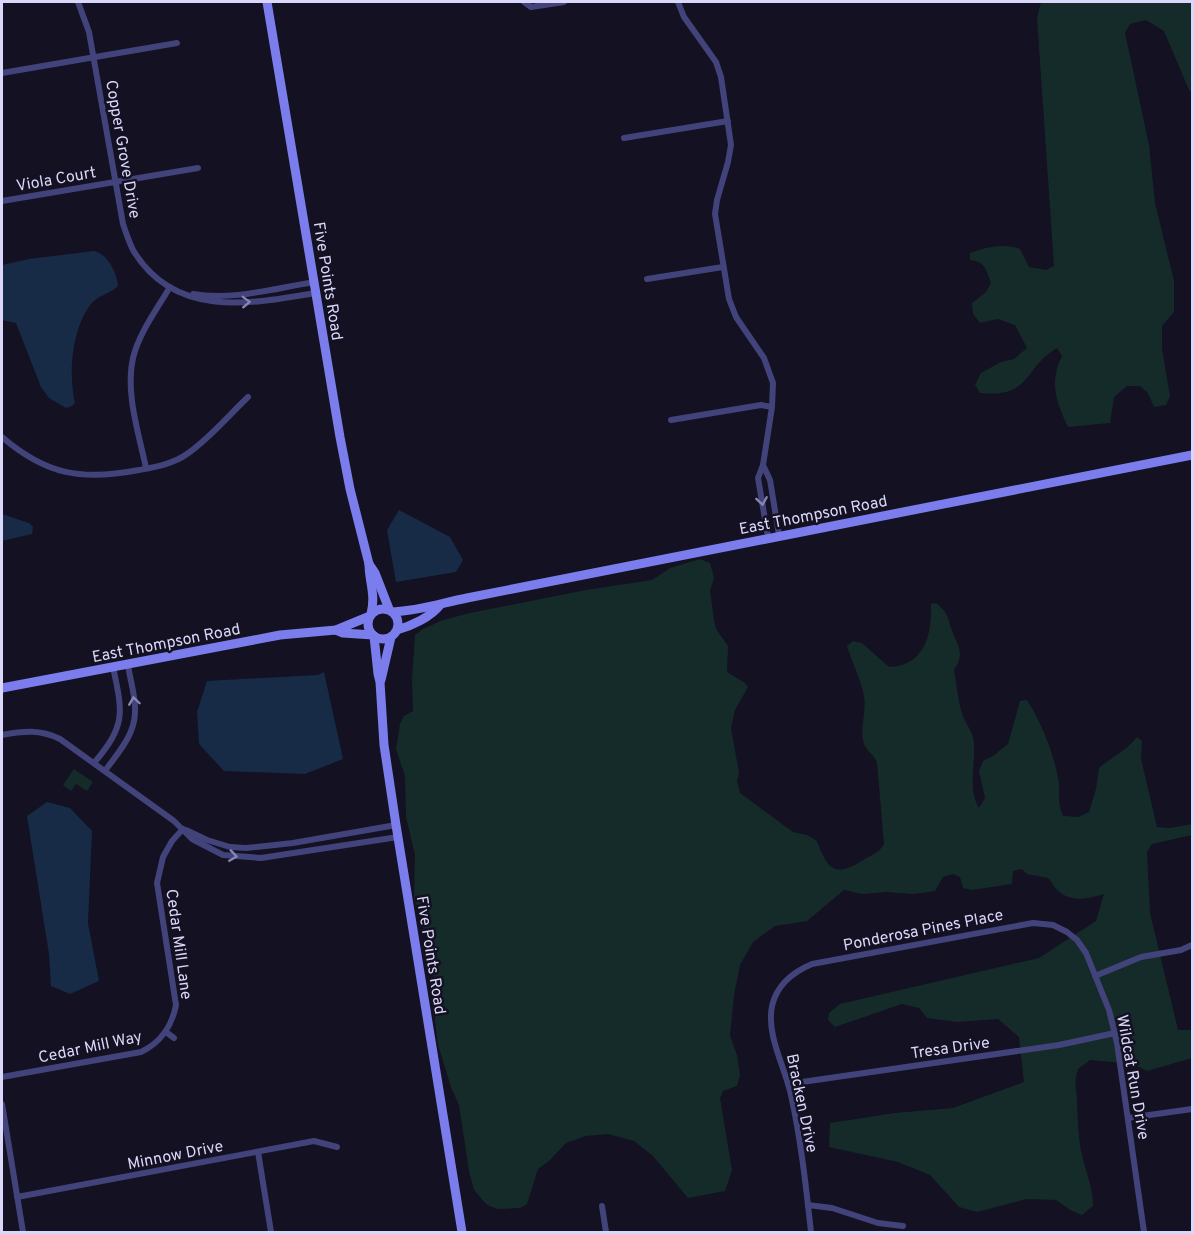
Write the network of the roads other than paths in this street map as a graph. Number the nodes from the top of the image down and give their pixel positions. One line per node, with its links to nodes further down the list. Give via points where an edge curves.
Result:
1 (78, 2): 7 (street, Copper Grove Drive)
2 (267, 2): 16 (main road, Five Points Road)
3 (524, 2): 4 (street, via 531,7)
4 (564, 2)
5 (678, 2): 9 (street, via 717,65)
6 (177, 43): 7 (street)
7 (94, 57): 8 (street); 12 (street, Copper Grove Drive)
8 (2, 73)
9 (728, 121): 10 (street); 14 (street, via 730,153 715,209)
10 (624, 138)
11 (198, 168): 12 (street, Viola Court)
12 (115, 182): 13 (street, Viola Court); 17 (street, Copper Grove Drive, via 123,224 133,249 150,273)
13 (2, 201)
14 (723, 267): 15 (street); 20 (street, via 733,313 770,372)
15 (647, 279)
16 (315, 282): 17 (street, Copper Grove Drive, via 212,297); 18 (main road, Five Points Road)
17 (170, 287): 18 (street, Copper Grove Drive, one-way to 18, via 208,301 243,303); 25 (street, via 134,357 132,398)
18 (316, 293): 28 (main road, Five Points Road, via 344,458)
19 (248, 398): 25 (street, via 188,454 174,462)
20 (772, 407): 21 (street, via 761,405); 24 (street)
21 (671, 420)
22 (2, 436): 25 (street, via 32,460 69,474 91,476)
23 (1192, 456): 26 (main road, East Thompson Road)
24 (763, 465): 26 (street, via 770,480); 27 (street, one-way to 27, via 758,478)
25 (146, 468)
26 (779, 535): 27 (main road, East Thompson Road)
27 (768, 537): 29 (main road, East Thompson Road)
28 (369, 564): 30 (main road, Five Points Road); 31 (main road, Five Points Road, via 375,599)
29 (440, 605): 30 (main road, East Thompson Road); 33 (main road, East Thompson Road)
30 (391, 611): 31 (main road, via 380,609); 33 (main road, via 398,620)
31 (371, 615): 32 (main road, East Thompson Road); 34 (main road, via 368,629)
32 (336, 630): 34 (main road, East Thompson Road); 35 (main road, East Thompson Road, via 280,635)
33 (394, 634): 34 (main road, via 380,639); 37 (main road, Five Points Road)
34 (373, 635): 37 (main road, Five Points Road)
35 (128, 665): 36 (main road, East Thompson Road); 41 (street, one-way to 35, via 135,712)
36 (113, 668): 38 (main road, East Thompson Road); 39 (street, via 121,712)
37 (380, 682): 44 (main road, Five Points Road, via 384,745)
38 (2, 688)
39 (116, 732): 41 (street); 42 (street)
40 (2, 735): 42 (street, via 24,731 48,733)
41 (127, 738): 43 (street)
42 (94, 763): 43 (street)
43 (105, 771): 45 (street)
44 (396, 825): 46 (street); 47 (main road, Five Points Road)
45 (183, 829): 46 (street, via 230,847 246,848); 48 (street, one-way to 48, via 201,845 223,855 261,858); 53 (street, Cedar Mill Lane, via 163,857 158,883 176,1005)
46 (331, 836): 48 (street)
47 (398, 837): 48 (street); 69 (main road, Five Points Road)
48 (333, 847)
49 (1072, 935): 51 (street, Wildcat Run Drive, via 1086,953); 52 (street, Ponderosa Pines Place, via 1051,924 1027,923 812,964 797,970)
50 (1192, 945): 51 (street, via 1141,957)
51 (1095, 976): 54 (street, Wildcat Run Drive)
52 (784, 983): 57 (street, Bracken Drive, via 773,1002 771,1021)
53 (166, 1032): 55 (street, Cedar Mill Way); 56 (street, Cedar Mill Way, via 154,1046 141,1052)
54 (1115, 1033): 57 (street, Tresa Drive, via 1059,1045); 60 (street, Wildcat Run Drive)
55 (174, 1038)
56 (2, 1077)
57 (789, 1084): 64 (street, Bracken Drive)
58 (2, 1104): 63 (street)
59 (1192, 1108): 60 (street)
60 (1128, 1118): 72 (street, Wildcat Run Drive)
61 (337, 1147): 62 (street, Minnow Drive, via 314,1141)
62 (258, 1152): 63 (street, Minnow Drive); 68 (street)
63 (17, 1197): 67 (street)
64 (808, 1205): 66 (street); 71 (street, Bracken Drive)
65 (602, 1206): 70 (street)
66 (903, 1226)
67 (23, 1233)
68 (270, 1233)
69 (462, 1233)
70 (606, 1233)
71 (811, 1233)
72 (1144, 1233)

